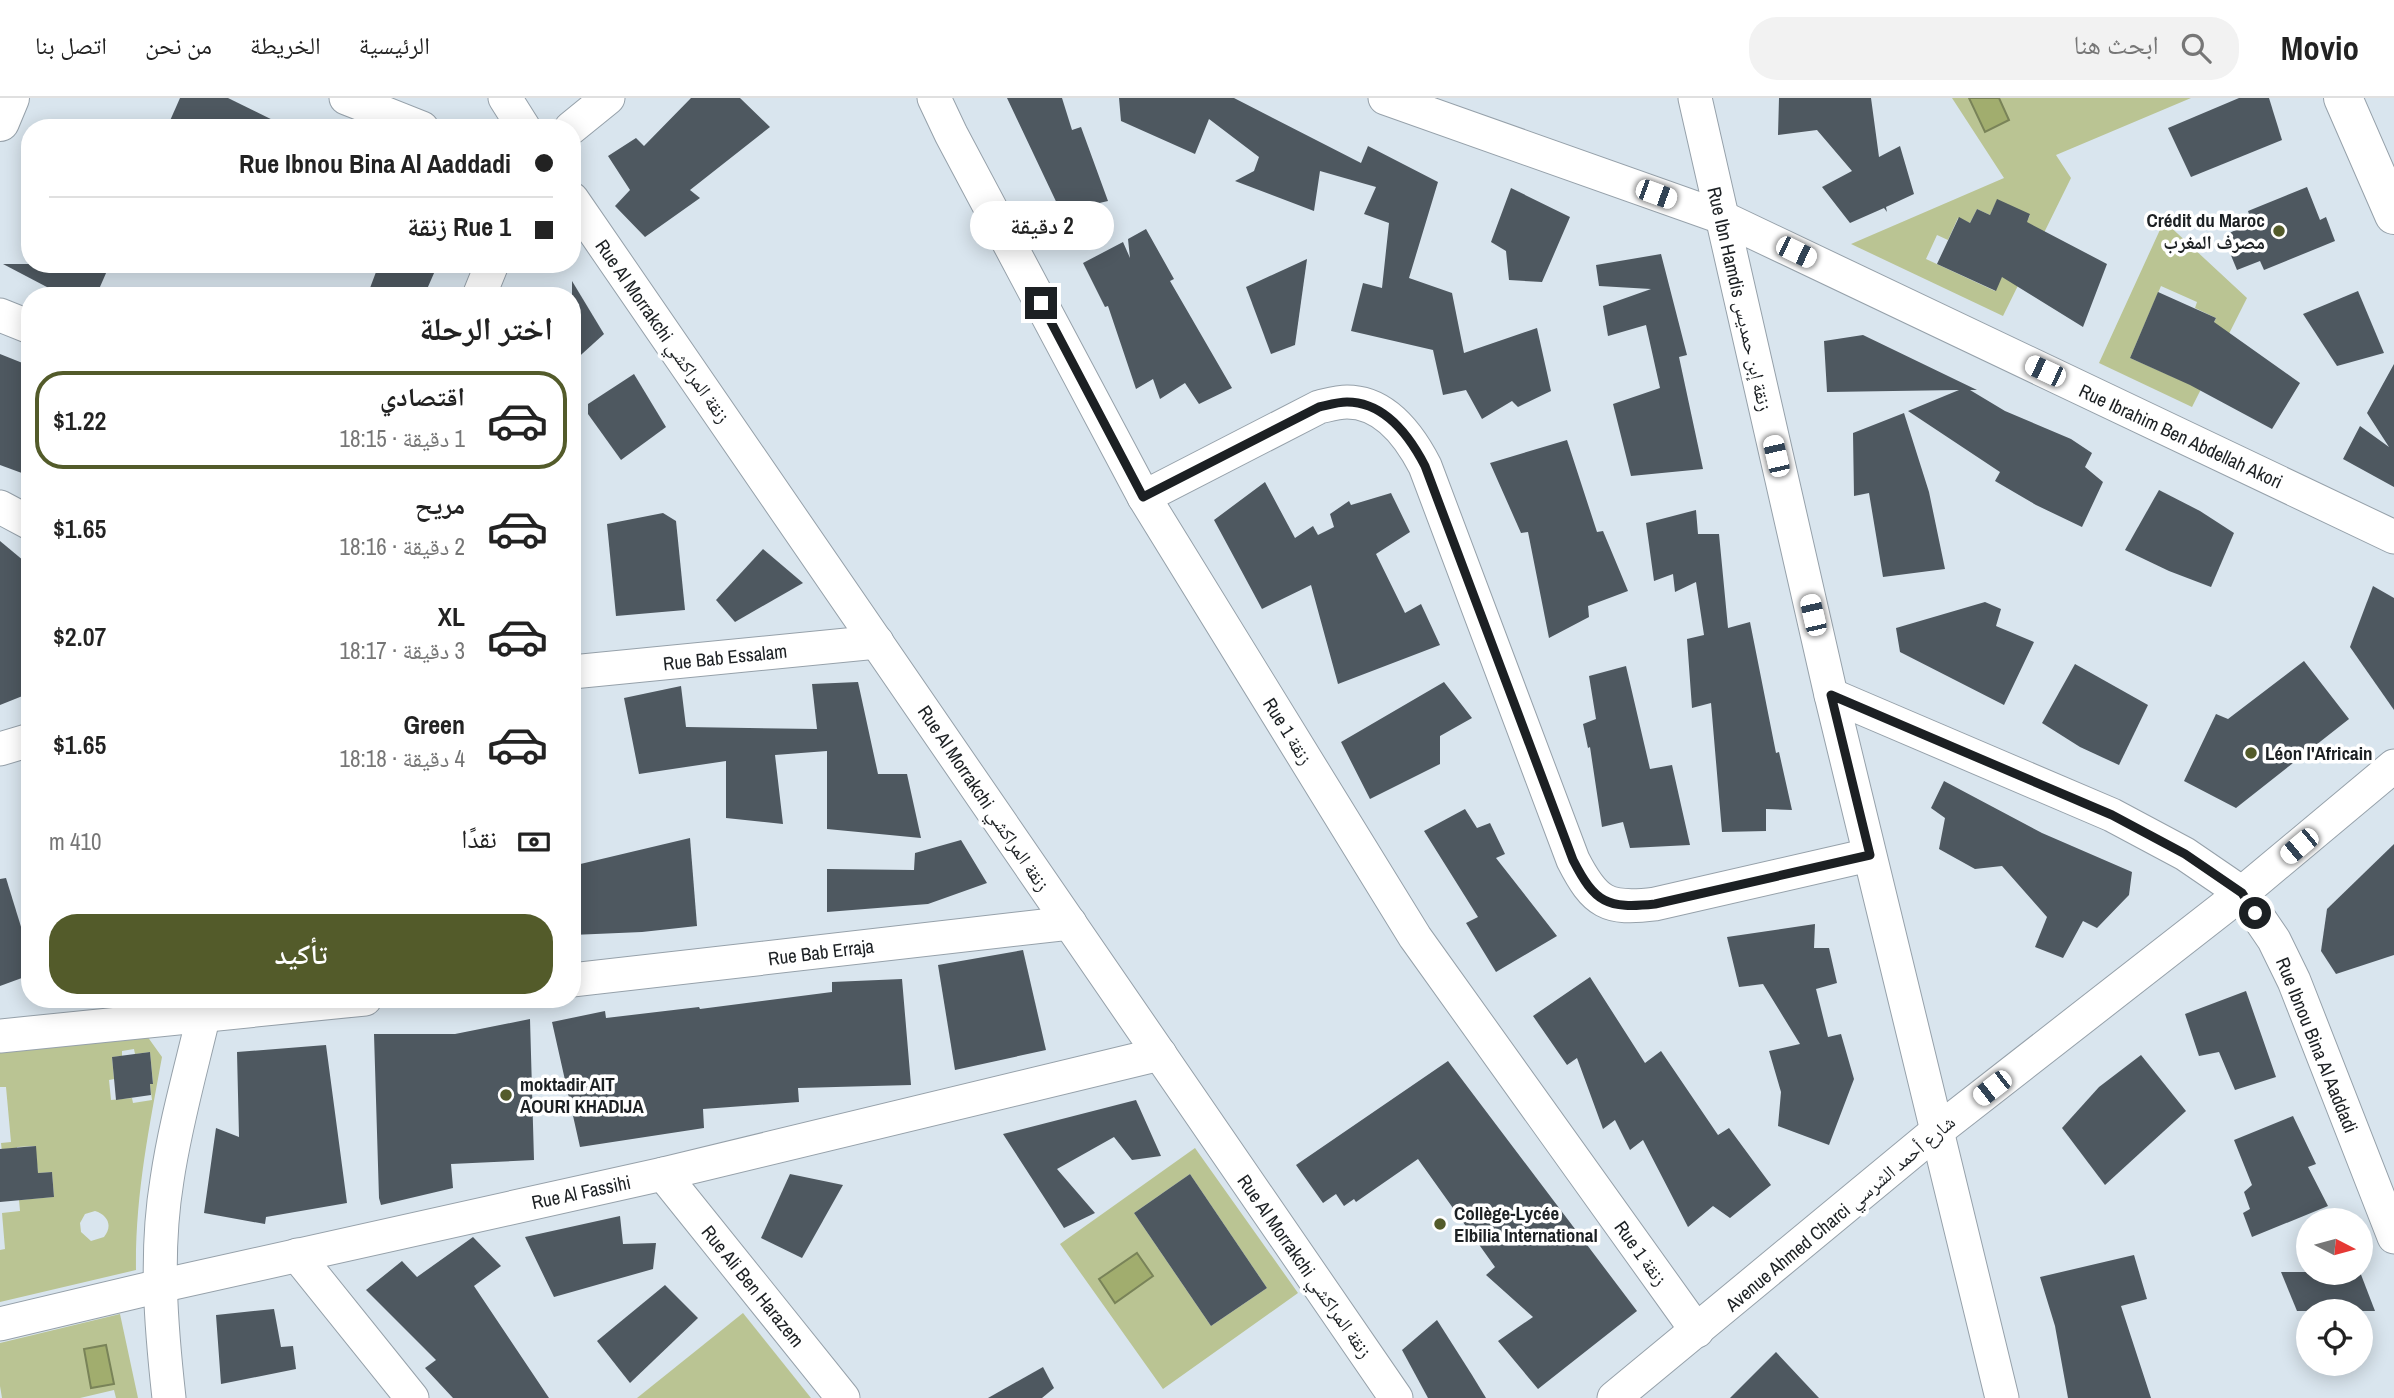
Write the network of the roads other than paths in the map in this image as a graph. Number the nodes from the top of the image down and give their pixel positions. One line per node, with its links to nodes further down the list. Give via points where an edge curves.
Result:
1 (10, 98): 12 (main road)
2 (346, 98): 9 (street)
3 (505, 98): 10 (street)
4 (608, 98): 11 (street)
5 (934, 98): 18 (street, Rue 1 زنقة)
6 (1385, 98): 15 (street, Rue Ibrahim Ben Abdellah Akori)
7 (1695, 98): 15 (street, Rue Ibn Hamdis زنقة إبن حمديس)
8 (2343, 98): 14 (main road)
9 (399, 119)
10 (518, 119)
11 (581, 120)
12 (0, 122)
13 (581, 212): 22 (street, Rue Al Morrakchi زنقة المراكشي)
14 (2394, 215)
15 (1721, 217): 21 (street, Rue Ibrahim Ben Abdellah Akori); 24 (street, Rue Ibn Hamdis زنقة إبن حمديس)
16 (0, 315): 17 (street)
17 (21, 323)
18 (1143, 497): 28 (street, via 1319,407 1346,401 1371,405 1411,438 1425,466 1573,860 1587,886 1606,903 1655,904); 42 (street, Rue 1 زنقة, via 1415,937)
19 (0, 507): 20 (street)
20 (21, 518)
21 (2394, 537)
22 (877, 642): 23 (street, Rue Bab Essalam); 30 (street, Rue Al Morrakchi زنقة المراكشي)
23 (581, 671)
24 (1831, 695): 28 (street, Rue Ibn Hamdis زنقة إبن حمديس); 29 (street, Rue Ibnou Bina Al Aaddadi, via 2112,815 2185,854)
25 (21, 743): 26 (street)
26 (0, 749)
27 (2394, 766): 29 (street, Avenue Ahmed Charci شارع أحمد الشرسي)
28 (1870, 855): 36 (street, Rue Ibn Hamdis زنقة إبن حمديس)
29 (2242, 893): 36 (street, Avenue Ahmed Charci شارع أحمد الشرسي); 38 (street, Rue Ibnou Bina Al Aaddadi, via 2274,940 2294,981)
30 (1070, 923): 31 (street, Rue Bab Erraja); 35 (street, Rue Al Morrakchi زنقة المراكشي)
31 (581, 979)
32 (200, 1008): 34 (street)
33 (207, 1008): 40 (street, via 167,1180)
34 (0, 1036)
35 (1160, 1054): 37 (street, Rue Al Fassihi); 46 (street, Rue Al Morrakchi زنقة المراكشي)
36 (1937, 1131): 42 (street, Avenue Ahmed Charci شارع أحمد الشرسي); 48 (street, Rue Ibn Hamdis زنقة إبن حمديس)
37 (663, 1174): 39 (street, Rue Al Fassihi); 45 (street, Rue Ali Ben Harazem)
38 (2394, 1237)
39 (297, 1255): 40 (street, Rue Al Fassihi); 44 (street)
40 (160, 1286): 41 (street, Rue Al Fassihi); 43 (street)
41 (0, 1324)
42 (1697, 1331): 47 (street, Avenue Ahmed Charci شارع أحمد الشرسي)
43 (169, 1398)
44 (412, 1398)
45 (843, 1398)
46 (1396, 1398)
47 (1615, 1398)
48 (2002, 1398)

